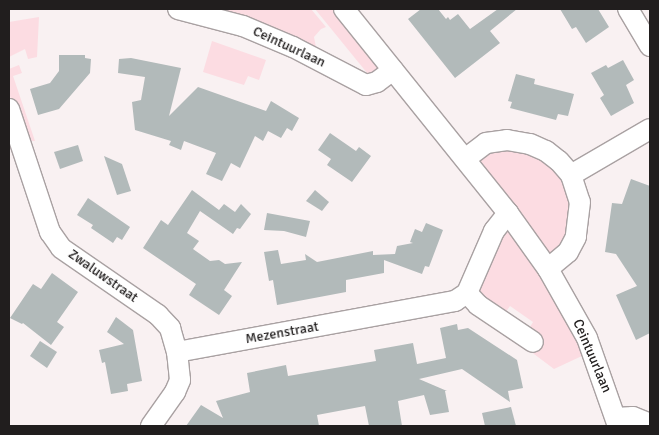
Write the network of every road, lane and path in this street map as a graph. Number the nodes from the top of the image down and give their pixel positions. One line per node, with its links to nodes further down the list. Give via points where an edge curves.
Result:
1 (178, 9): 5 (street, Ceintuurlaan, via 242,26 293,47 366,85 377,82)
2 (344, 9): 5 (street, Ceintuurlaan)
3 (628, 9): 4 (street)
4 (650, 46)
5 (393, 70): 8 (street, Ceintuurlaan)
6 (9, 109): 14 (street, Zwaluwstraat, via 50,232 62,248 158,315 170,328)
7 (650, 129): 9 (street)
8 (465, 159): 9 (street, via 486,143 507,140 546,151); 10 (street, Ceintuurlaan)
9 (571, 175): 11 (street, via 580,202 576,237 568,252)
10 (508, 213): 11 (street, Ceintuurlaan); 12 (street, via 494,230)
11 (548, 269): 15 (street, Ceintuurlaan, via 587,338)
12 (467, 293): 13 (street, via 478,305); 14 (street, Mezenstraat, via 455,301)
13 (533, 342)
14 (177, 352): 17 (street, via 180,380)
15 (617, 422): 16 (street, Ceintuurlaan, via 632,418)
16 (650, 424)
17 (150, 426)

